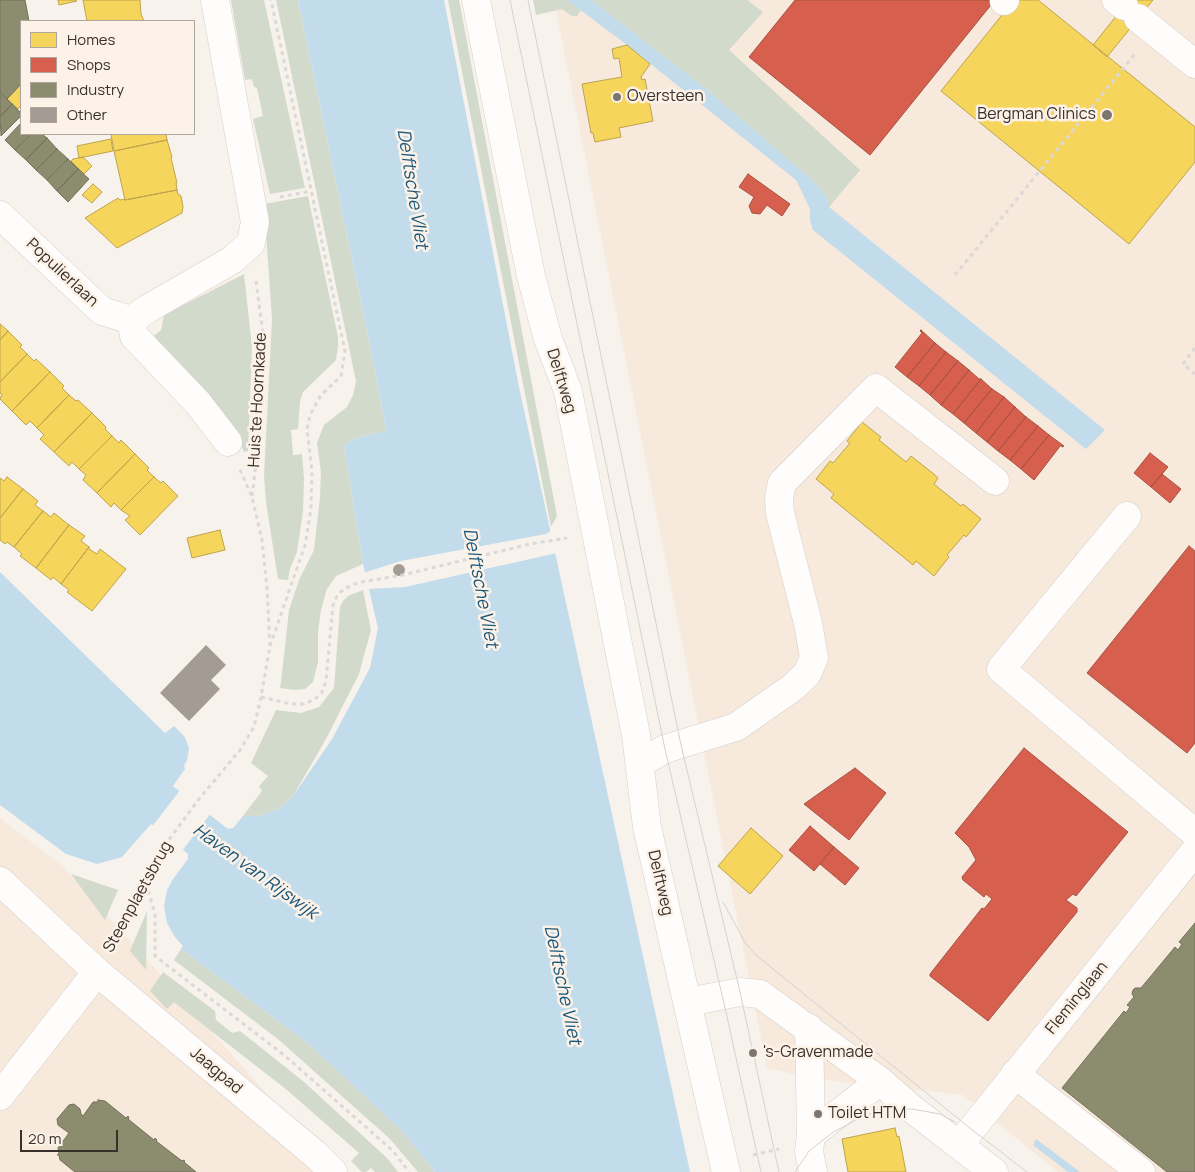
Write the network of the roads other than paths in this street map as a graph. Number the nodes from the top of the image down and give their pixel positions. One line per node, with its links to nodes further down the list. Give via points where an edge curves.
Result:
1 (215, 0): 6 (street, via 255,222 251,243 232,260)
2 (476, 0): 10 (street, Delftweg, via 531,276 548,339 568,391)
3 (1133, 14): 4 (street)
4 (1195, 64)
5 (2, 221): 6 (street, Populierlaan, via 102,311)
6 (131, 320): 7 (street, Huis te Hoornkade, via 134,336 198,403)
7 (228, 442)
8 (995, 481): 10 (street, via 876,388 782,483 780,513 814,658 806,674 792,688 736,728 665,749)
9 (1127, 516): 11 (street, via 1001,669)
10 (640, 763): 15 (street, Delftweg, via 647,827)
11 (1195, 833)
12 (1195, 851): 17 (street, Fleminglaan)
13 (0, 881): 14 (street, Jaagpad)
14 (97, 972): 19 (street); 22 (street, Jaagpad)
15 (688, 1002): 16 (street, via 740,992 760,994); 23 (street, Delftweg)
16 (808, 1028): 18 (street); 20 (street)
17 (1016, 1074): 21 (street, Fleminglaan); 26 (street)
18 (880, 1081): 20 (street); 21 (street)
19 (0, 1096)
20 (812, 1135): 24 (street, via 809,1151)
21 (959, 1145): 25 (street)
22 (333, 1172)
23 (726, 1172)
24 (812, 1172)
25 (994, 1172)
26 (1141, 1172)

